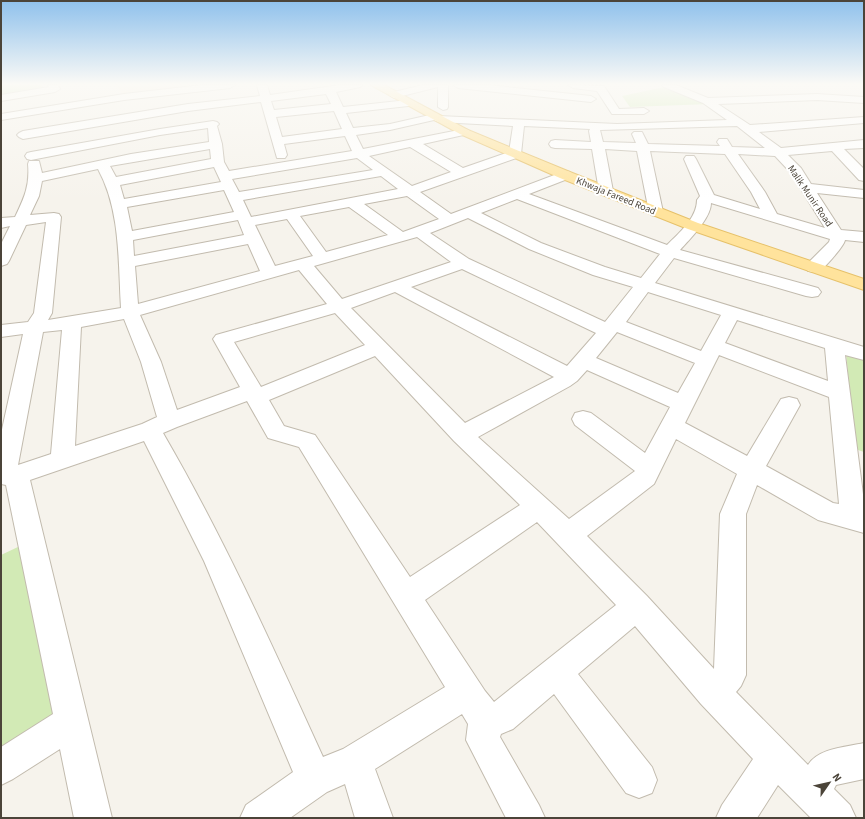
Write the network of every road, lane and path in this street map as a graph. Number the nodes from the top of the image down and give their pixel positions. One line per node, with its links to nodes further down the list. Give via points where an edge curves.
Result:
1 (13, 123): 22 (street)
2 (96, 123): 22 (street)
3 (272, 123): 23 (street)
4 (344, 123): 20 (street)
5 (401, 123): 20 (street)
6 (452, 123): 21 (main road, Khwaja Fareed Road)
7 (474, 123): 21 (street)
8 (512, 123): 34 (street)
9 (550, 123): 26 (street)
10 (585, 123): 28 (street)
11 (610, 123): 17 (street)
12 (739, 123): 18 (street, Malik Munir Road)
13 (776, 123): 19 (street)
14 (818, 123): 19 (street)
15 (213, 124): 25 (street); 35 (street)
16 (706, 124): 17 (street); 18 (street); 31 (street)
17 (634, 126): 29 (street)
18 (743, 126): 19 (street); 32 (street, Malik Munir Road)
19 (781, 127)
20 (348, 132): 23 (street); 33 (street)
21 (468, 134): 24 (street); 34 (main road, Khwaja Fareed Road)
22 (23, 135): 35 (street)
23 (277, 141): 39 (street)
24 (412, 143): 33 (street); 41 (street)
25 (216, 144): 37 (street); 38 (street)
26 (555, 144): 28 (street); 42 (street)
27 (864, 144): 30 (street)
28 (598, 146): 29 (street); 49 (street)
29 (643, 147): 31 (street); 56 (street)
30 (835, 147): 32 (street); 43 (street)
31 (729, 150): 32 (street); 58 (street)
32 (778, 152): 47 (street, Malik Munir Road, via 796,171)
33 (359, 154): 39 (street); 40 (street)
34 (515, 154): 41 (street); 42 (main road, Khwaja Fareed Road)
35 (31, 156): 44 (street)
36 (690, 159): 52 (street)
37 (218, 162): 45 (street); 46 (street)
38 (102, 164): 44 (street); 45 (street)
39 (284, 166): 46 (street)
40 (384, 172): 46 (street); 48 (street)
41 (462, 173): 48 (street)
42 (561, 174): 49 (main road, Khwaja Fareed Road); 50 (street)
43 (864, 177)
44 (36, 178): 61 (street, via 32,196)
45 (112, 182): 54 (street)
46 (229, 186): 54 (street); 59 (street)
47 (806, 188): 51 (street); 65 (street, Malik Munir Road)
48 (410, 191): 53 (street); 60 (street)
49 (606, 192): 56 (main road, Khwaja Fareed Road)
50 (518, 194): 55 (street); 70 (street)
51 (864, 194)
52 (708, 198): 58 (street); 63 (street, via 704,200 704,208)
53 (352, 202): 57 (street); 67 (street)
54 (119, 204): 66 (street)
55 (468, 212): 60 (street); 79 (street, via 535,246)
56 (656, 212): 63 (main road, Khwaja Fareed Road)
57 (290, 213): 59 (street); 72 (street)
58 (771, 216): 65 (street)
59 (244, 218): 66 (street); 69 (street)
60 (450, 220): 64 (street)
61 (20, 221): 62 (street); 71 (street); 85 (street, via 54,217 43,313)
62 (1, 223)
63 (693, 226): 70 (street); 75 (main road, Khwaja Fareed Road)
64 (419, 232): 67 (street); 74 (street)
65 (837, 236): 68 (street); 75 (street, Malik Munir Road, via 837,242)
66 (125, 237): 73 (street)
67 (400, 237): 72 (street)
68 (864, 237)
69 (253, 238): 73 (street); 76 (street)
70 (670, 252): 79 (street); 80 (street)
71 (1, 261)
72 (312, 261): 76 (street); 81 (street)
73 (128, 262): 82 (street)
74 (463, 263): 78 (street); 86 (street)
75 (814, 267): 77 (main road, Khwaja Fareed Road)
76 (270, 273): 82 (street)
77 (864, 285)
78 (396, 286): 81 (street); 93 (street)
79 (644, 286): 83 (street); 86 (street)
80 (812, 292)
81 (339, 306): 89 (street); 95 (street, via 223,339)
82 (130, 312): 84 (street); 99 (street, via 151,362)
83 (731, 312): 88 (street); 90 (street)
84 (72, 323): 85 (street); 102 (street)
85 (34, 328): 87 (street); 105 (street)
86 (611, 328): 90 (street); 92 (street)
87 (1, 331)
88 (834, 344): 91 (street); 94 (street)
89 (379, 347): 95 (street); 101 (street)
90 (710, 353): 94 (street); 96 (street)
91 (864, 354)
92 (583, 360): 93 (street); 96 (street)
93 (570, 376): 101 (street)
94 (839, 393): 107 (street)
95 (254, 394): 99 (street); 109 (street, via 276,432 308,441)
96 (683, 404): 100 (street)
97 (789, 405): 104 (street)
98 (583, 419): 103 (street)
99 (160, 425): 102 (street); 119 (street, via 167,459 232,588)
100 (672, 426): 103 (street); 104 (street)
101 (462, 435): 106 (street)
102 (62, 460): 105 (street)
103 (649, 469): 108 (street, via 644,478)
104 (751, 470): 107 (street, via 827,512); 112 (street, via 733,514 730,675)
105 (7, 475): 114 (street)
106 (538, 507): 108 (street); 109 (street)
107 (858, 520)
108 (568, 535): 110 (street)
109 (406, 596): 113 (street)
110 (637, 606): 111 (street); 112 (street)
111 (557, 672): 113 (street, via 494,720); 120 (street)
112 (712, 692): 115 (street)
113 (476, 705): 116 (street); 125 (street, via 482,740)
114 (71, 722): 118 (street); 122 (street)
115 (775, 757): 121 (street); 126 (street)
116 (355, 761): 119 (street); 124 (street)
117 (864, 761): 121 (street, via 825,770)
118 (1, 767)
119 (314, 779): 123 (street)
120 (639, 780)
121 (812, 793): 127 (street)
122 (93, 818)
123 (259, 818)
124 (374, 818)
125 (526, 818)
126 (735, 818)
127 (837, 818)

